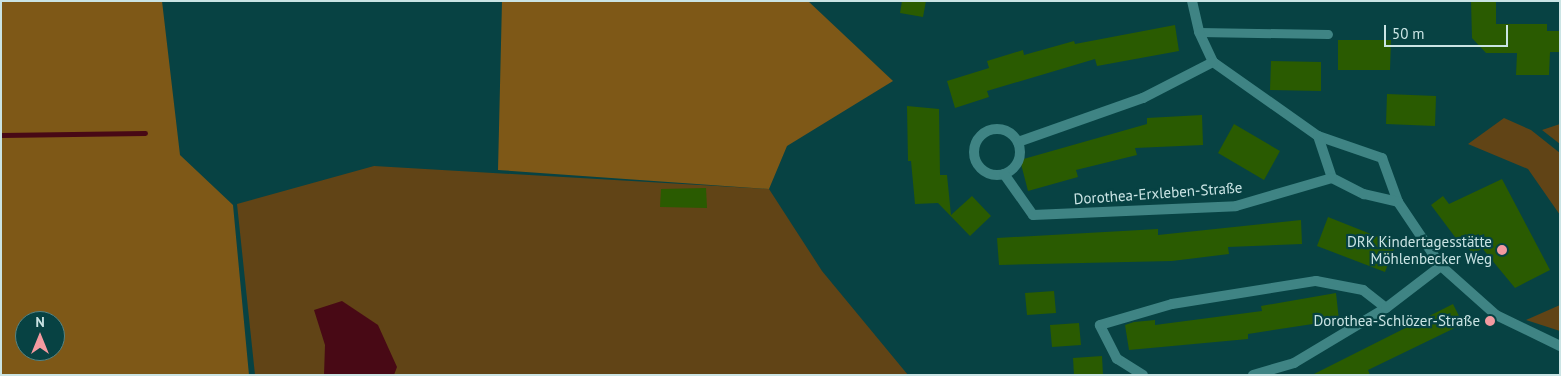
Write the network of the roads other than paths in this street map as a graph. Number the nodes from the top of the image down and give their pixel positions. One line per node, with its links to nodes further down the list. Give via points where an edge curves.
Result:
1 (1192, 1): 2 (street)
2 (1199, 32): 3 (lane); 4 (street)
3 (1328, 34)
4 (1213, 62): 5 (street); 6 (street, via 1143,98)
5 (1318, 136): 8 (street); 9 (street, via 1382,158)
6 (1018, 142): 7 (street, via 1019,159); 7 (street, via 1010,133 996,129 977,140 974,156 982,169)
7 (1004, 174): 8 (street, Dorothea-Erxleben-Straße, via 1033,215 1236,206)
8 (1332, 178): 9 (street, via 1364,194)
9 (1398, 202): 10 (street)
10 (1441, 266): 11 (street); 12 (street, via 1496,315)
11 (1386, 308): 13 (street, via 1363,290 1316,281 1172,304 1100,325 1117,359); 14 (street, via 1294,363)
12 (1560, 346)
13 (1143, 375)
14 (1253, 375)

